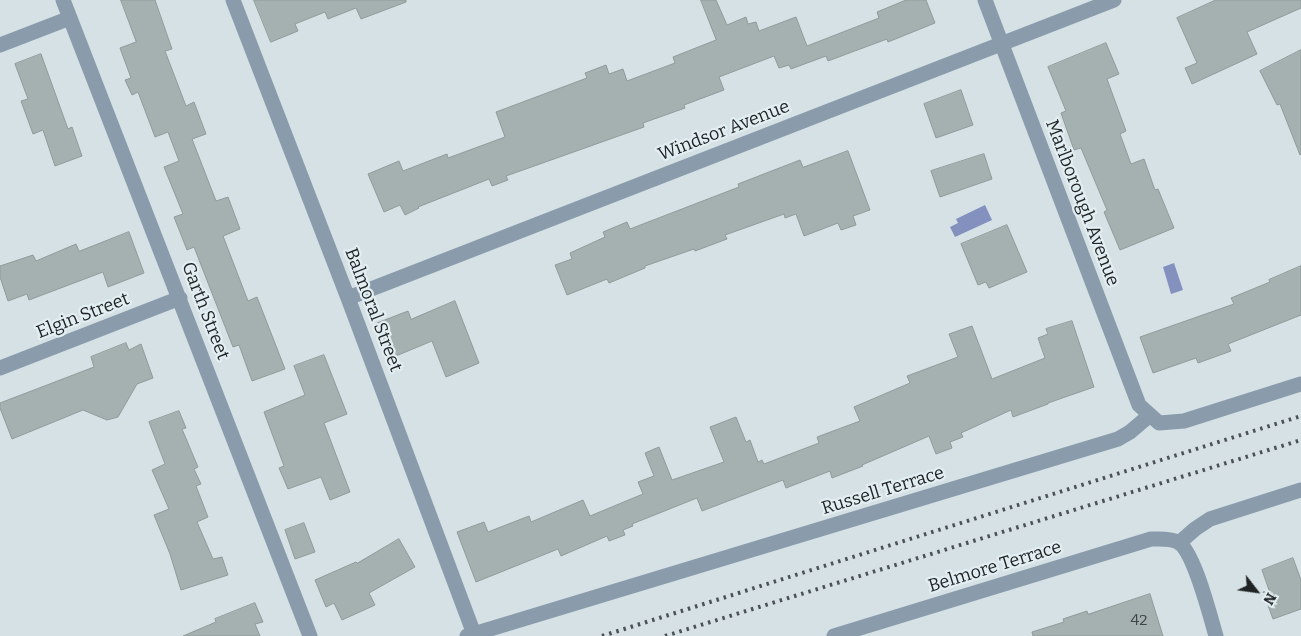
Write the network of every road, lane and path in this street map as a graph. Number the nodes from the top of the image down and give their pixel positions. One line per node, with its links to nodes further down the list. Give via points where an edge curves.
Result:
1 (64, 0): 5 (street, Garth Street)
2 (233, 0): 9 (street, Balmoral Street)
3 (985, 0): 6 (street, Marlborough Avenue)
4 (1114, 0): 6 (street, Windsor Avenue)
5 (70, 18): 7 (street); 8 (street, Garth Street)
6 (1001, 43): 9 (street, Windsor Avenue); 12 (street, Marlborough Avenue, via 1139,405)
7 (0, 45)
8 (180, 298): 10 (street, Elgin Street); 16 (street, Garth Street)
9 (348, 298): 15 (street, Balmoral Street)
10 (0, 368)
11 (1301, 384): 12 (street, via 1184,421 1159,423)
12 (1150, 415): 15 (street, Russell Terrace, via 1118,439)
13 (1301, 490): 14 (street, via 1210,520)
14 (1174, 541): 17 (street, Belmore Terrace, via 1151,539); 18 (street, via 1194,565)
15 (470, 635)
16 (310, 636)
17 (834, 636)
18 (1216, 636)

